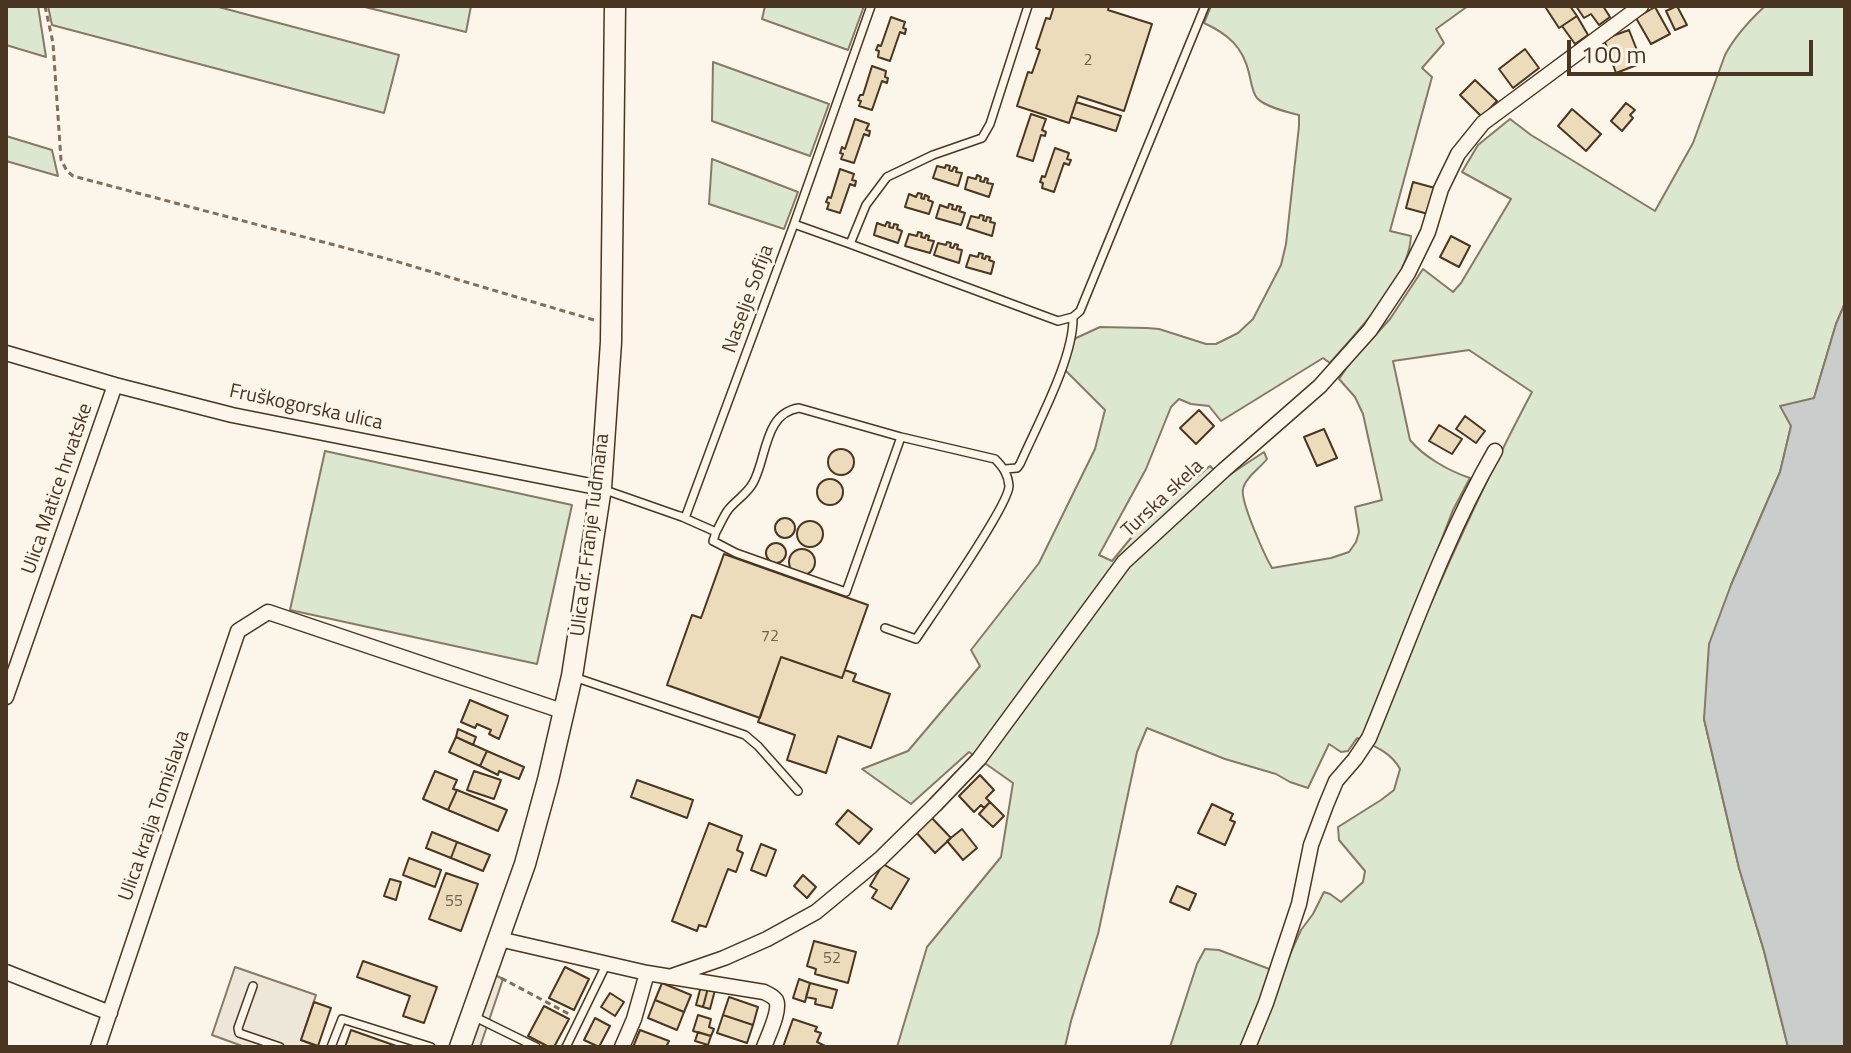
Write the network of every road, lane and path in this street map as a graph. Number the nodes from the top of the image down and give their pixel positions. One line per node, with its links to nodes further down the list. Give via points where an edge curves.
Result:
1 (45, 6): 10 (path, via 53,43 61,160 73,176 395,261)
2 (615, 6): 10 (main road, Ulica dr. Franje Tuđmana)
3 (871, 6): 7 (lane, Naselje Sofija)
4 (1028, 6): 8 (lane, via 982,138 887,177 866,205)
5 (1205, 6): 9 (lane, via 1080,311)
6 (1641, 6): 29 (street, Turska skela, via 1483,123 1458,154 1408,273 1370,330 1320,386 1124,562 979,759 935,805 816,912 767,939)
7 (794, 224): 8 (lane); 17 (lane, Naselje Sofija, via 685,518)
8 (850, 244): 9 (lane, via 1058,321)
9 (1073, 317): 15 (lane, via 1059,373 1020,464)
10 (611, 326): 16 (main road, Ulica dr. Franje Tuđmana)
11 (6, 353): 12 (street, Fruškogorska ulica)
12 (115, 385): 16 (street, Fruškogorska ulica, via 232,415); 21 (street, Ulica Matice hrvatske)
13 (901, 437): 15 (lane, via 995,459); 18 (lane, via 789,409 773,426 754,481); 18 (lane, via 846,592 736,553 713,541)
14 (1495, 451): 43 (street, via 1440,564 1369,738 1336,781 1326,805 1299,904)
15 (1005, 469): 19 (lane, via 1009,488 998,513 916,639)
16 (601, 488): 17 (lane); 20 (main road, Ulica dr. Franje Tuđmana)
17 (680, 516): 18 (lane)
18 (716, 532)
19 (885, 628)
20 (572, 676): 22 (main road, Ulica dr. Franje Tuđmana); 23 (lane, via 745,735)
21 (6, 697)
22 (565, 712): 24 (main road, Ulica dr. Franje Tuđmana, via 525,864); 31 (street, Ulica kralja Tomislava, via 268,612 238,631)
23 (798, 791)
24 (499, 939): 25 (street); 26 (main road, Ulica dr. Franje Tuđmana)
25 (606, 965): 28 (street); 33 (lane)
26 (488, 970): 32 (main road, Ulica dr. Franje Tuđmana); 33 (path)
27 (6, 972): 31 (street)
28 (647, 973): 29 (street); 41 (street)
29 (669, 977): 42 (street, via 773,997 777,1011)
30 (253, 986): 35 (lane, via 239,1033)
31 (110, 1013): 34 (street, Ulica kralja Tomislava)
32 (471, 1016): 38 (main road, Ulica dr. Franje Tuđmana); 39 (lane)
33 (580, 1020): 40 (lane)
34 (98, 1047)
35 (280, 1047)
36 (331, 1047): 37 (lane, via 342,1019 347,1019)
37 (431, 1047)
38 (460, 1047)
39 (536, 1047)
40 (566, 1047)
41 (622, 1047)
42 (764, 1047)
43 (1248, 1047)

